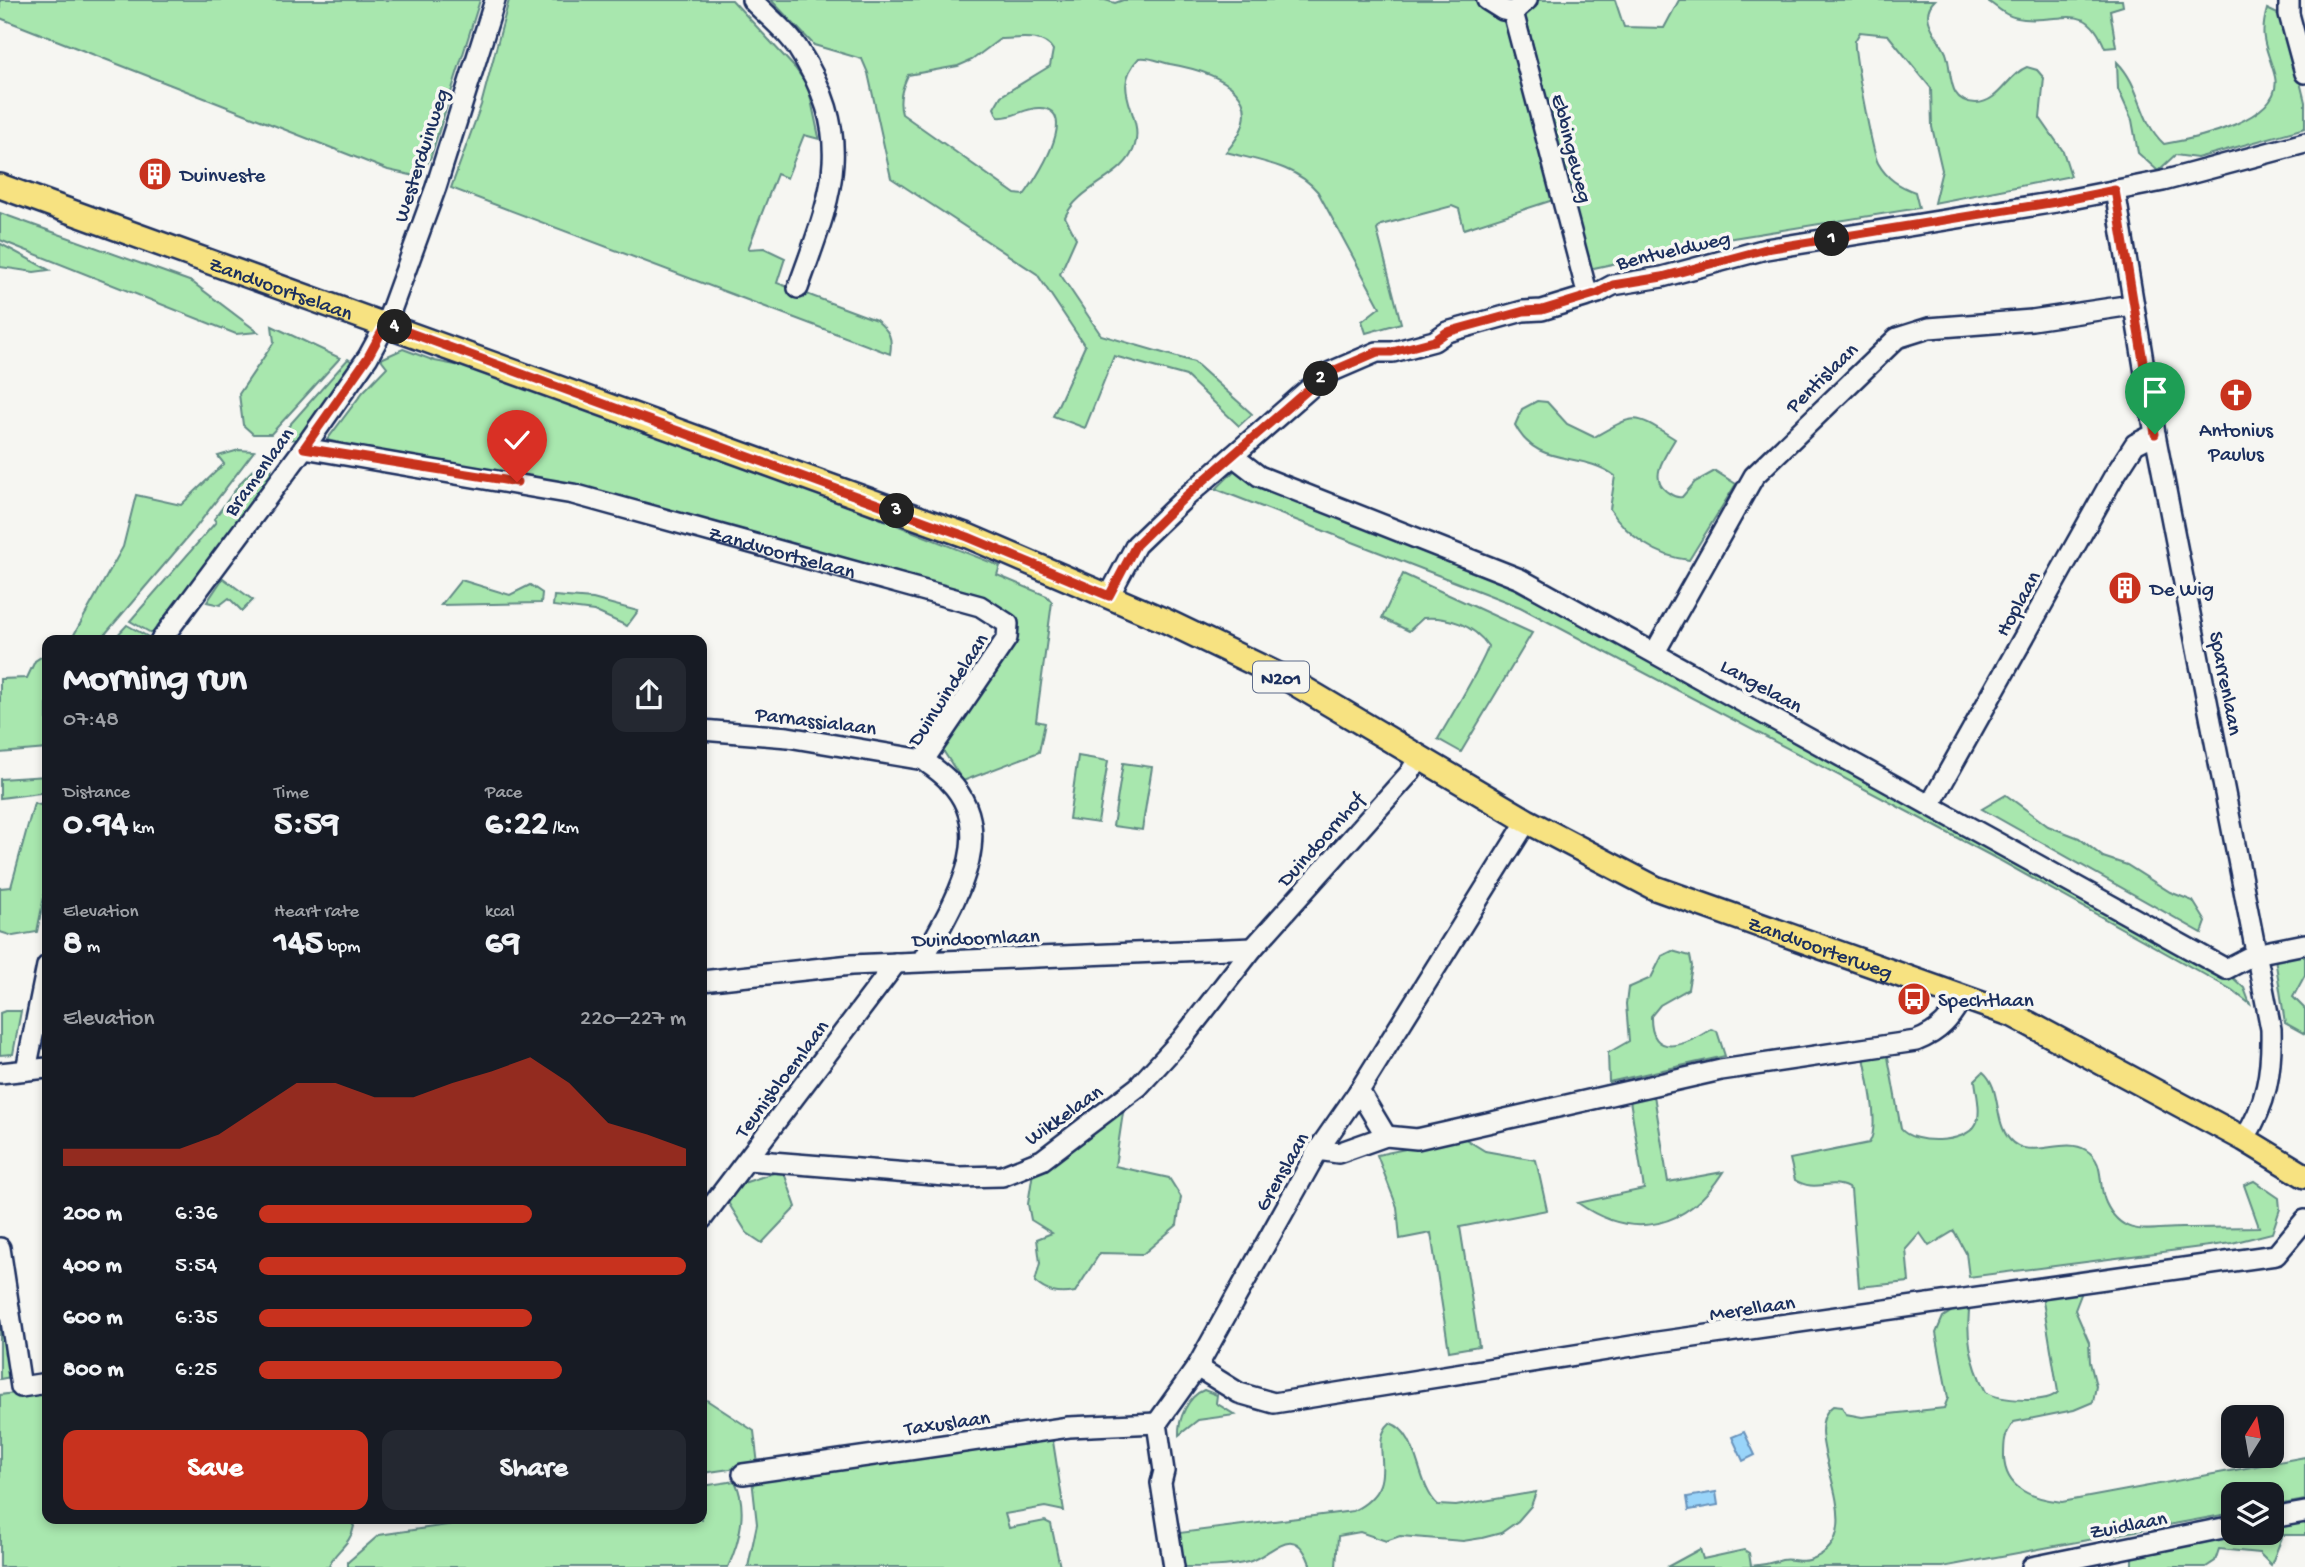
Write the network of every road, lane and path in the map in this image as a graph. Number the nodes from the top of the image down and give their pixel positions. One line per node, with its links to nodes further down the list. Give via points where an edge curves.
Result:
1 (495, 0): 13 (street, Westerduinweg, via 436,187)
2 (752, 0): 10 (street, via 796,45 826,103 833,131 835,162 829,200)
3 (1487, 0): 5 (street, Ebbingeweg, via 1503,10)
4 (2289, 0): 6 (street)
5 (1520, 6): 11 (street, Ebbingeweg)
6 (2305, 73)
7 (2305, 143): 9 (street, Bentveldweg)
8 (0, 186): 13 (main road, Zandvoortselaan / N201)
9 (2115, 190): 11 (street, Bentveldweg, via 1766,249 1613,285); 12 (street, Sparrenlaan)
10 (797, 288)
11 (1588, 296): 16 (street, Bentveldweg, via 1447,332 1434,341 1377,352 1326,374)
12 (2132, 305): 14 (street, Sparrenlaan); 20 (street, Pentislaan, via 2032,320 1930,328 1897,338 1754,476)
13 (386, 324): 15 (street, Bramenlaan); 17 (main road, Zandvoortselaan / N201, via 968,537)
14 (2155, 434): 25 (street, Hoplaan, via 2135,444 2113,478); 29 (street, Sparrenlaan)
15 (304, 448): 18 (street, Zandvoortselaan, via 573,494 980,606); 19 (street, Bramenlaan)
16 (1233, 457): 17 (street, Bentveldweg, via 1136,545); 20 (street, Langelaan, via 1259,476 1520,579)
17 (1109, 596): 22 (main road, Zandvoortselaan / N201, via 1291,681)
18 (1008, 624): 23 (street, Duinwindelaan, via 1007,638)
19 (165, 635)
20 (1655, 652): 25 (street, Langelaan)
21 (707, 730): 23 (street, Parnassialaan, via 788,737)
22 (1419, 758): 24 (main road, Zandvoortselaan / N201); 28 (street, Duindoornhof)
23 (924, 760): 30 (street, Duinwindelaan, via 950,782 966,806 972,835 961,887)
24 (1446, 774): 26 (main road, Zandvoorterweg / N201)
25 (1930, 804): 29 (street, Langelaan, via 2226,969)
26 (1527, 821): 34 (main road, Zandvoorterweg / N201, via 1689,902); 38 (street, Grenslaan)
27 (2305, 944): 29 (street)
28 (1253, 948): 30 (street, Duindoornlaan); 42 (street, Wikkelaan, via 1138,1087 1042,1160 1002,1176 958,1177)
29 (2255, 954): 40 (street, Sparrenlaan, via 2271,1029 2272,1071 2255,1123)
30 (922, 961): 31 (street, Duindoornlaan)
31 (896, 963): 32 (street, Duindoornlaan); 42 (street, Teunisbloemlaan)
32 (707, 980)
33 (42, 991): 36 (street)
34 (1963, 996): 39 (street, via 1952,1017 1916,1041 1721,1070 1417,1139); 40 (main road, Zandvoorterweg / N201, via 2038,1027)
35 (42, 1068): 36 (street)
36 (26, 1070): 37 (street)
37 (0, 1073)
38 (1359, 1091): 39 (street); 41 (street, Grenslaan)
39 (1386, 1136): 41 (street, via 1338,1153)
40 (2244, 1139): 43 (main road, Zandvoorterweg / N201)
41 (1318, 1150): 47 (street, Grenslaan)
42 (748, 1160): 44 (street, Teunisbloemlaan)
43 (2305, 1176)
44 (707, 1213)
45 (2305, 1220): 47 (street, Merellaan, via 2276,1255 1651,1343 1274,1403 1239,1393)
46 (0, 1248): 48 (street, via 21,1387)
47 (1197, 1367): 49 (street, Grenslaan)
48 (42, 1384)
49 (1157, 1423): 50 (street, Taxuslaan, via 1069,1427); 54 (street, via 1164,1471 1160,1483)
50 (743, 1474)
51 (2305, 1512): 52 (street)
52 (2284, 1516)
53 (2221, 1528): 55 (street, Zuidlaan)
54 (1174, 1567)
55 (2032, 1567)

